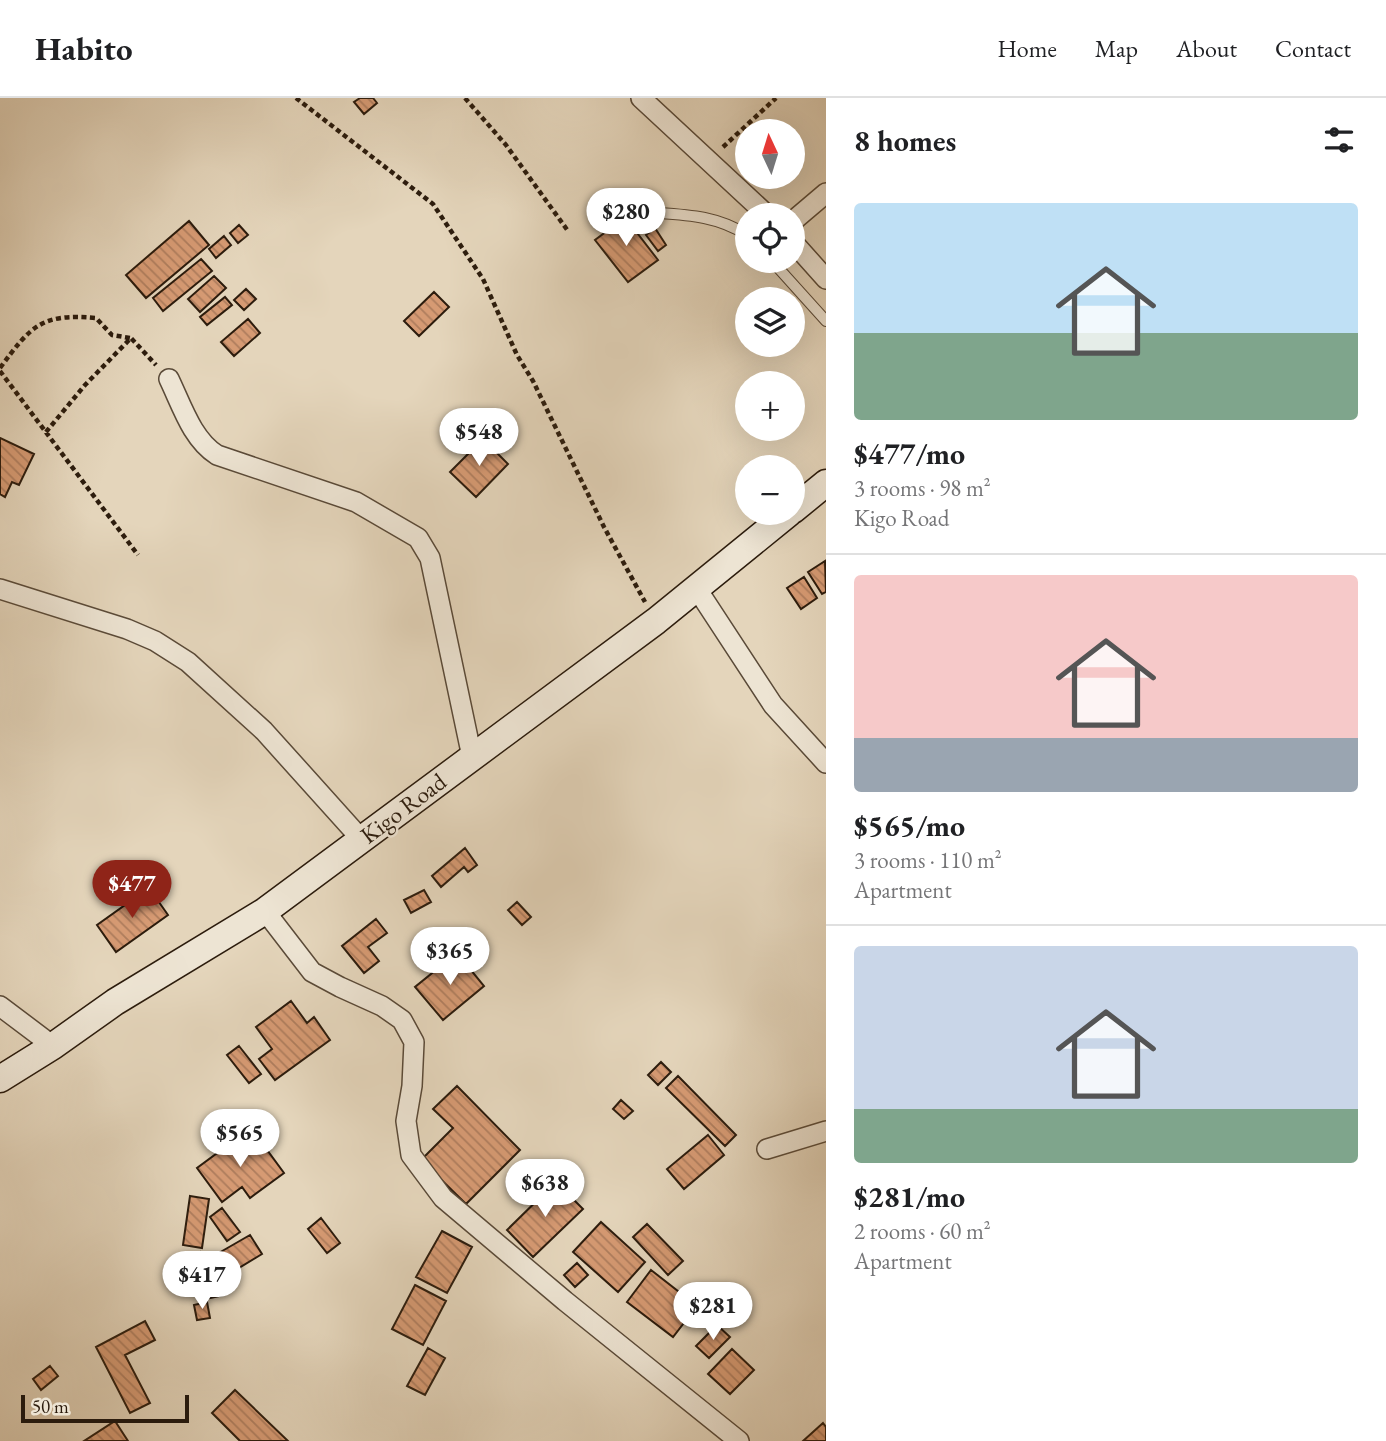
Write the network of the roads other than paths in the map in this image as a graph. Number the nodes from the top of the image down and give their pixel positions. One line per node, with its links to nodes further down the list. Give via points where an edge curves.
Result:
1 (641, 98): 3 (street)
2 (826, 192): 4 (street)
3 (754, 203)
4 (805, 210)
5 (659, 213): 6 (lane, via 714,218)
6 (735, 227)
7 (805, 255): 9 (street)
8 (783, 273): 10 (lane)
9 (826, 279)
10 (826, 321)
11 (169, 379): 17 (street, via 206,448 356,502 418,538 430,558)
12 (826, 483): 13 (street, Kigo Road)
13 (805, 500)
14 (774, 525): 16 (street, Kigo Road)
15 (0, 589): 19 (street, via 127,629 155,640 187,662 264,731)
16 (697, 589): 17 (street, Kigo Road); 18 (street, via 773,705)
17 (472, 757): 19 (street, Kigo Road)
18 (826, 763)
19 (362, 840): 20 (street, Kigo Road)
20 (265, 911): 22 (street, Kigo Road, via 115,1002); 26 (street, via 312,972 402,1020 414,1042 407,1121 411,1155 443,1198)
21 (0, 1006): 22 (street)
22 (53, 1046): 23 (street, Kigo Road)
23 (0, 1079)
24 (826, 1131): 25 (street)
25 (766, 1149)
26 (739, 1441)

